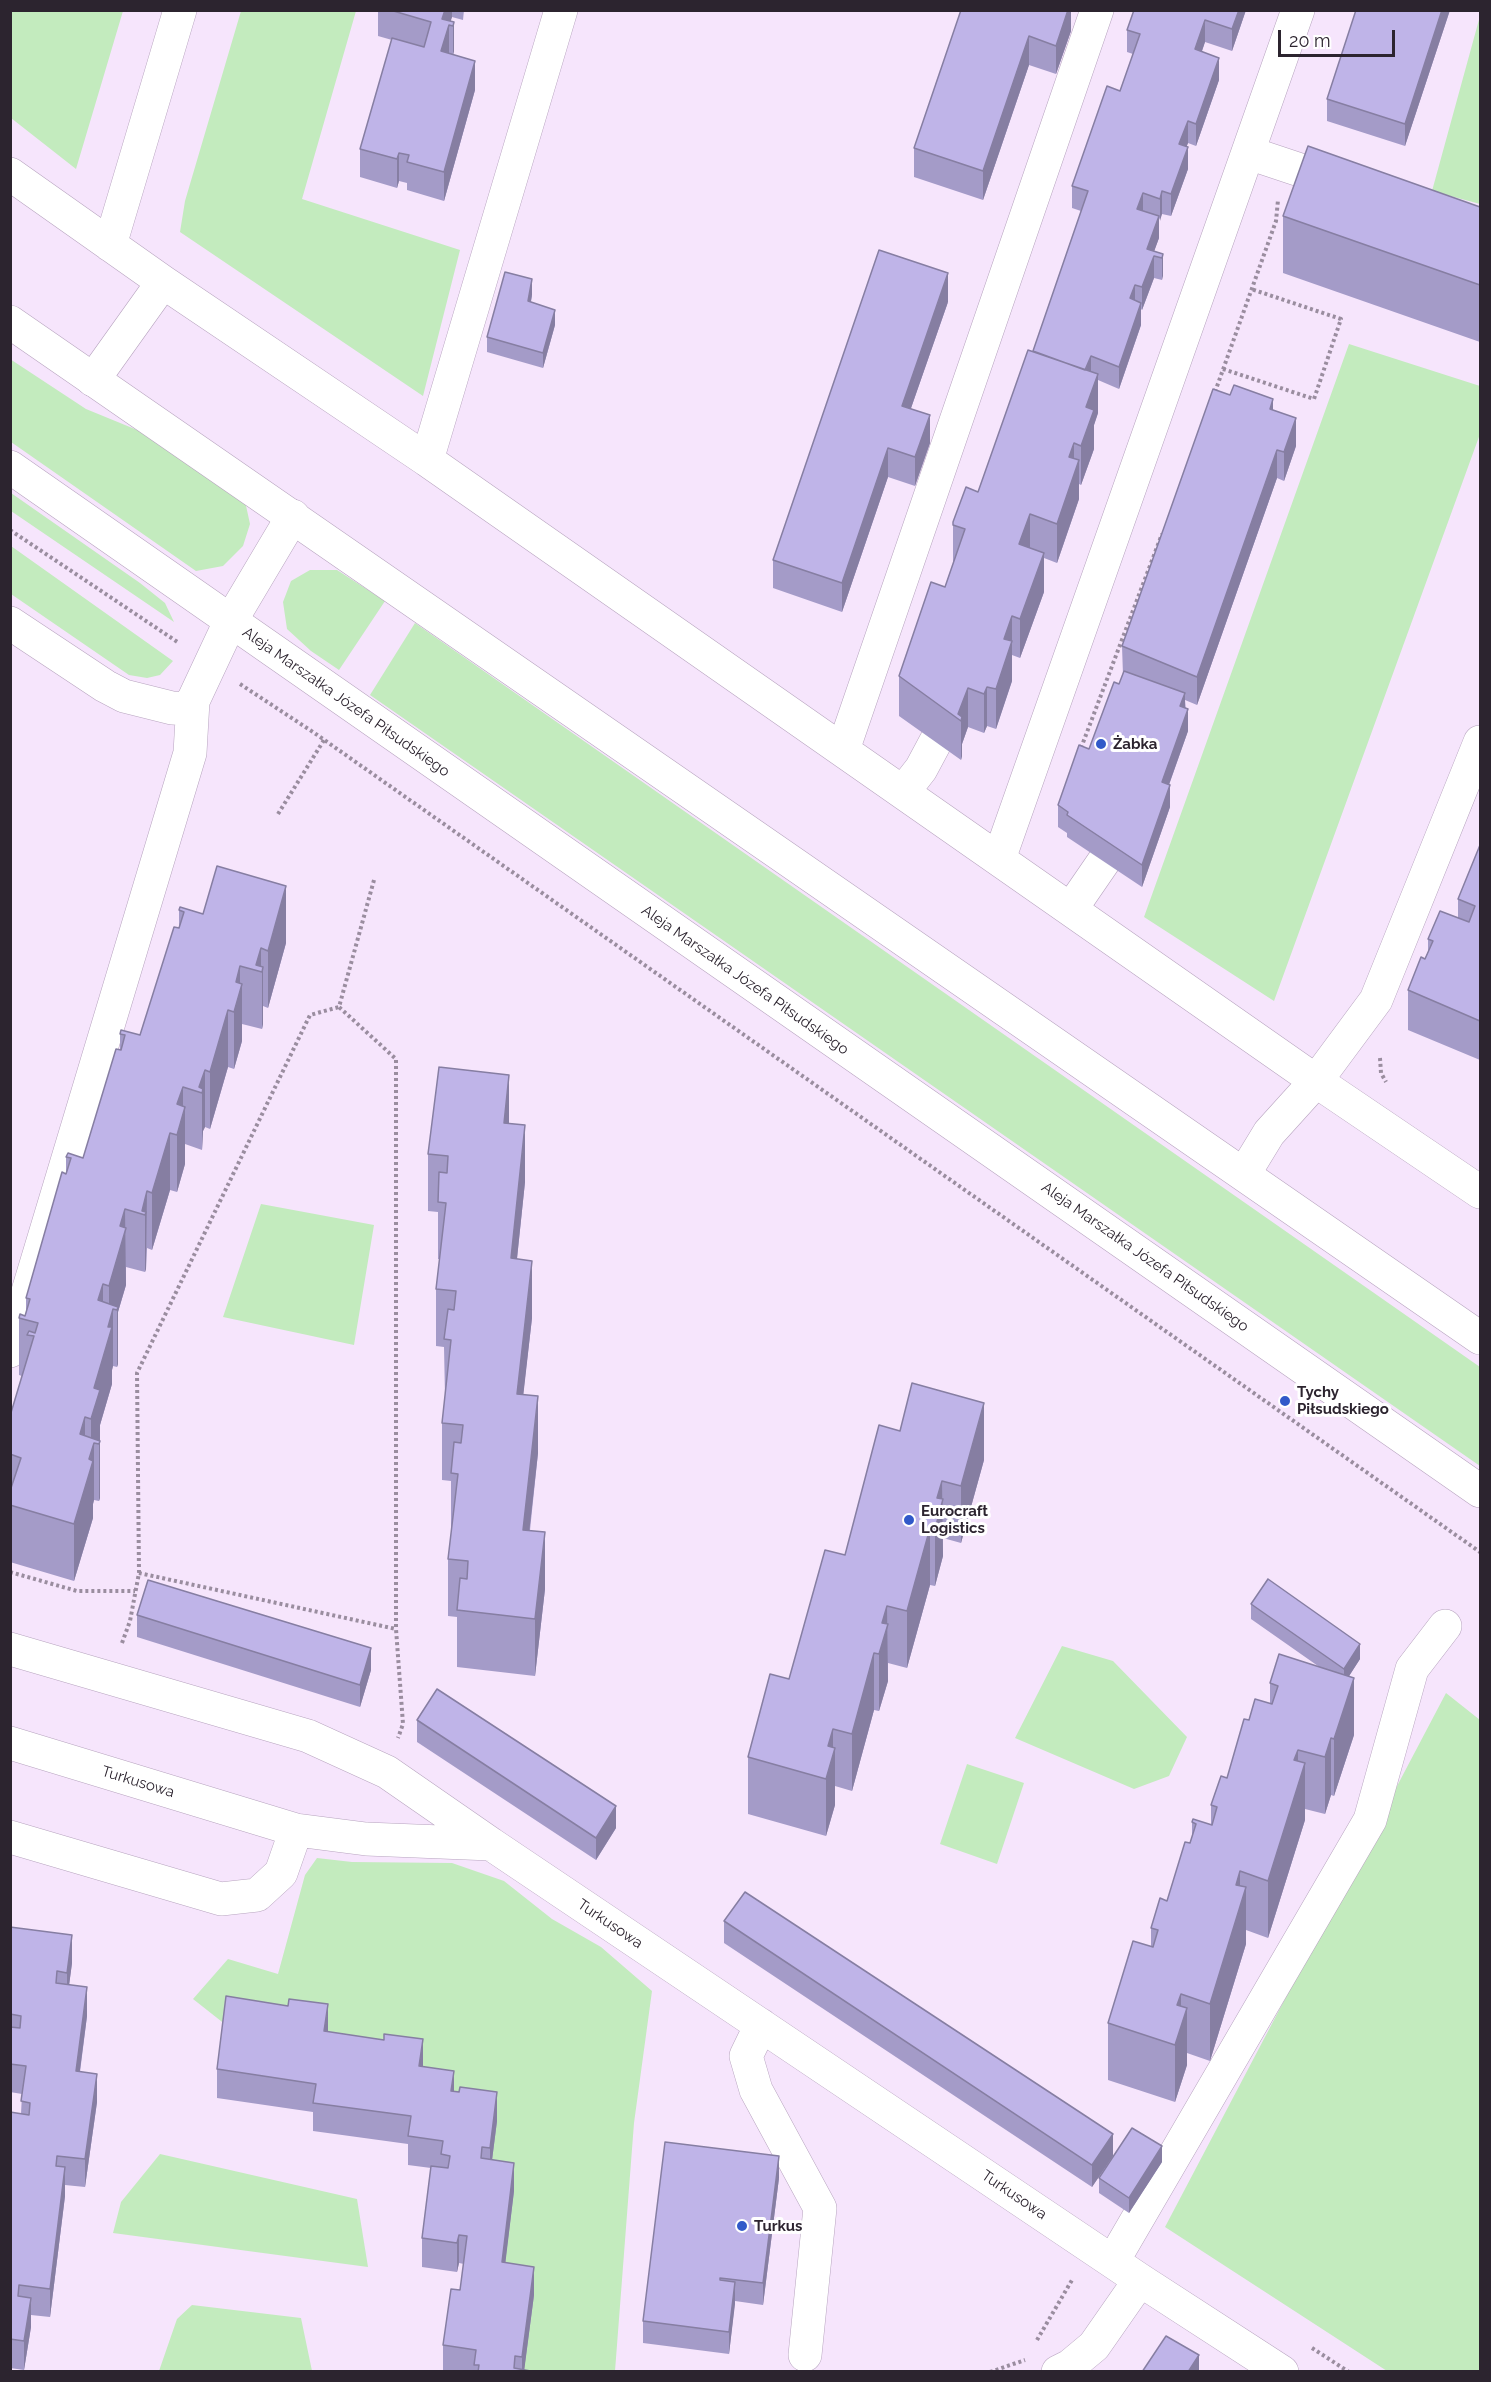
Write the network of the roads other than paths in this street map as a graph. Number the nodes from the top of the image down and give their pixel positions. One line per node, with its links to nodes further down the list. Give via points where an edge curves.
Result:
1 (180, 10): 8 (main road)
2 (561, 10): 12 (main road)
3 (1097, 10): 20 (main road)
4 (1298, 10): 5 (main road)
5 (1249, 153): 7 (main road); 22 (main road)
6 (10, 174): 8 (main road)
7 (1370, 193)
8 (110, 245): 9 (main road)
9 (163, 282): 11 (main road); 12 (main road)
10 (10, 322): 11 (main road)
11 (93, 380): 14 (main road)
12 (427, 460): 20 (main road)
13 (10, 467): 15 (main road, Aleja Marszałka Józefa Piłsudskiego)
14 (293, 516): 15 (main road); 26 (main road)
15 (230, 622): 17 (main road); 30 (main road, Aleja Marszałka Józefa Piłsudskiego)
16 (10, 623): 17 (main road, via 124,696)
17 (192, 709): 29 (main road, via 190,753)
18 (936, 741): 21 (main road, via 921,770)
19 (1480, 742): 25 (main road, via 1376,1000)
20 (843, 750): 21 (main road)
21 (903, 792): 22 (main road)
22 (999, 859): 24 (main road)
23 (1104, 861): 24 (main road)
24 (1071, 909): 25 (main road)
25 (1316, 1081): 26 (main road, via 1269,1133); 27 (main road)
26 (1244, 1174): 28 (main road)
27 (1480, 1192)
28 (1480, 1338)
29 (10, 1351)
30 (1480, 1491)
31 (1445, 1626): 38 (main road, via 1412,1669 1370,1820)
32 (10, 1649): 36 (main road, via 308,1736 387,1772)
33 (10, 1743): 34 (main road, Turkusowa)
34 (296, 1830): 35 (main road, via 280,1873 257,1895 221,1899); 36 (main road, Turkusowa, via 366,1839)
35 (10, 1837)
36 (491, 1844): 37 (main road, Turkusowa)
37 (761, 2025): 38 (main road, Turkusowa); 39 (main road, via 746,2056 756,2090 820,2208)
38 (1115, 2263): 40 (main road, via 1094,2346); 41 (main road, Turkusowa)
39 (805, 2355)
40 (1058, 2372)
41 (1282, 2372)

